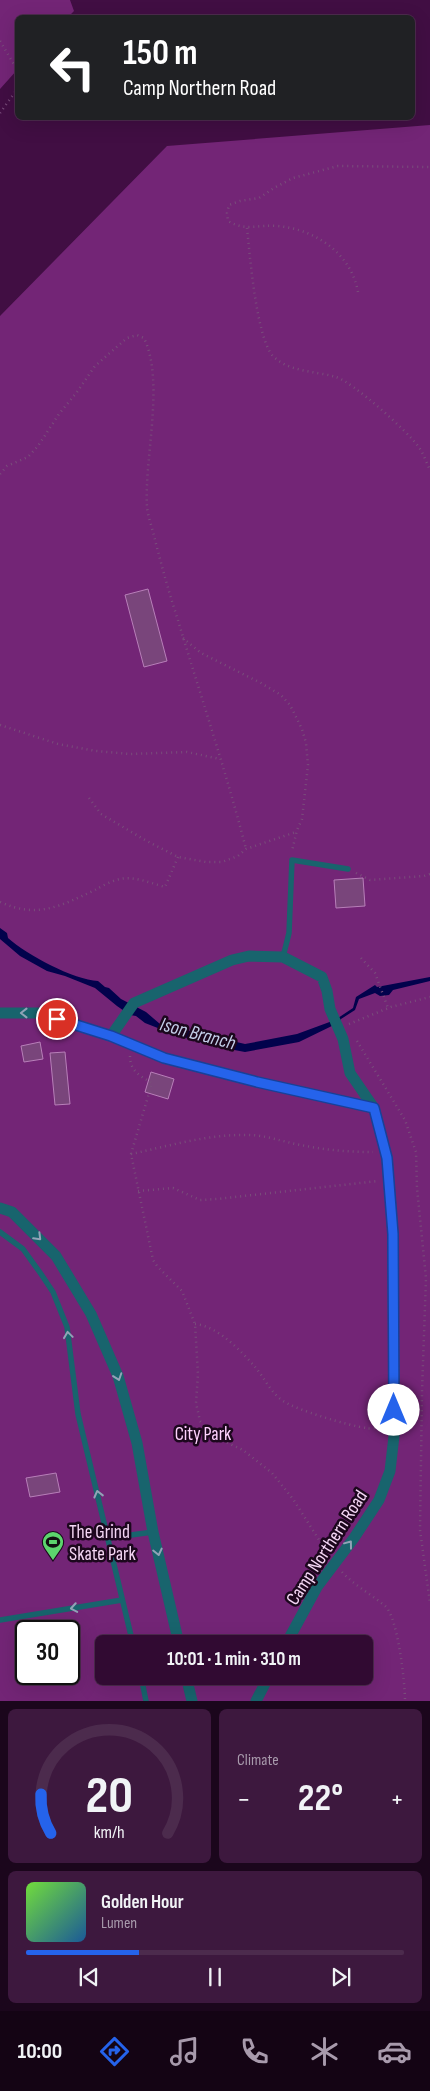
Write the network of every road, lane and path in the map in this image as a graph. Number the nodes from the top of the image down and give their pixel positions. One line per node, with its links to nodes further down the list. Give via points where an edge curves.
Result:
1 (0, 41): 2 (path)
2 (15, 66)
3 (15, 92): 4 (path)
4 (0, 113)
5 (430, 167): 6 (path, via 338,166 293,178 259,198 229,205 228,221)
6 (247, 228): 7 (path, via 282,226 319,239 342,255 356,278); 8 (path, via 252,282 266,346 274,357 292,367 338,378 361,392 418,446)
7 (358, 292)
8 (430, 470)
9 (0, 474): 10 (path, via 7,466 28,457 38,446 95,366 127,338 137,335 144,338 152,367 154,400 147,508)
10 (183, 638): 12 (path); 14 (path, via 201,653 281,695 290,705 304,736 308,764 302,819)
11 (0, 725): 12 (path, via 58,744 96,751 130,754 187,752)
12 (220, 759): 15 (path)
13 (89, 798): 16 (path, via 101,814)
14 (296, 832): 15 (path); 17 (path)
15 (246, 849): 16 (path, via 222,862)
16 (178, 857): 20 (path, via 165,887 135,879 120,879 57,908 35,912 15,909)
17 (292, 860): 18 (lane); 21 (lane, via 289,933)
18 (348, 869): 19 (path, via 370,880)
19 (430, 874)
20 (0, 902)
21 (283, 957): 26 (street, via 322,977 330,1009); 28 (street, via 249,956 232,960 134,1003)
22 (360, 958): 24 (path, via 375,973)
23 (430, 997): 24 (path)
24 (388, 1008): 26 (path)
25 (0, 1013): 28 (street, one-way to 25, via 38,1013)
26 (341, 1027): 27 (path); 31 (street, via 350,1073)
27 (352, 1032)
28 (111, 1036): 30 (street)
29 (356, 1039): 44 (path, via 405,1120 416,1152 426,1278 420,1530)
30 (133, 1045): 31 (street, via 164,1058); 33 (path, via 130,1064 137,1074 152,1083)
31 (374, 1108): 32 (street, Camp Northern Road)
32 (385, 1152): 33 (path, via 342,1152 249,1135 203,1138); 34 (street, Camp Northern Road)
33 (131, 1154): 35 (path)
34 (389, 1181): 35 (path, via 200,1200 173,1188); 39 (street, Camp Northern Road, via 393,1234)
35 (138, 1191): 38 (path, via 154,1260 182,1291)
36 (0, 1208): 40 (street, one-way to 40, via 12,1212 56,1256 92,1314 118,1376 137,1443)
37 (0, 1232): 41 (lane, one-way to 37, via 78,1414 67,1327 53,1292 41,1274 23,1249)
38 (195, 1324): 39 (path, via 204,1324 222,1336 282,1400 300,1409 367,1428); 42 (path, via 197,1413 200,1421 215,1437 243,1450 272,1473 293,1499)
39 (394, 1427): 42 (street, Camp Northern Road, one-way to 39, via 379,1500 390,1471)
40 (154, 1532): 41 (lane); 47 (street, one-way to 47)
41 (108, 1538): 43 (lane)
42 (334, 1564): 48 (street, Camp Northern Road, via 317,1587); 55 (path, via 354,1585 387,1607 395,1623)
43 (122, 1600): 45 (lane, one-way to 45); 46 (lane)
44 (430, 1603)
45 (0, 1620)
46 (131, 1635)
47 (177, 1635)
48 (291, 1635)
49 (143, 1685): 52 (lane)
50 (188, 1685): 53 (street)
51 (264, 1685): 54 (street)
52 (146, 1701)
53 (192, 1701)
54 (256, 1701)
55 (405, 1701)

